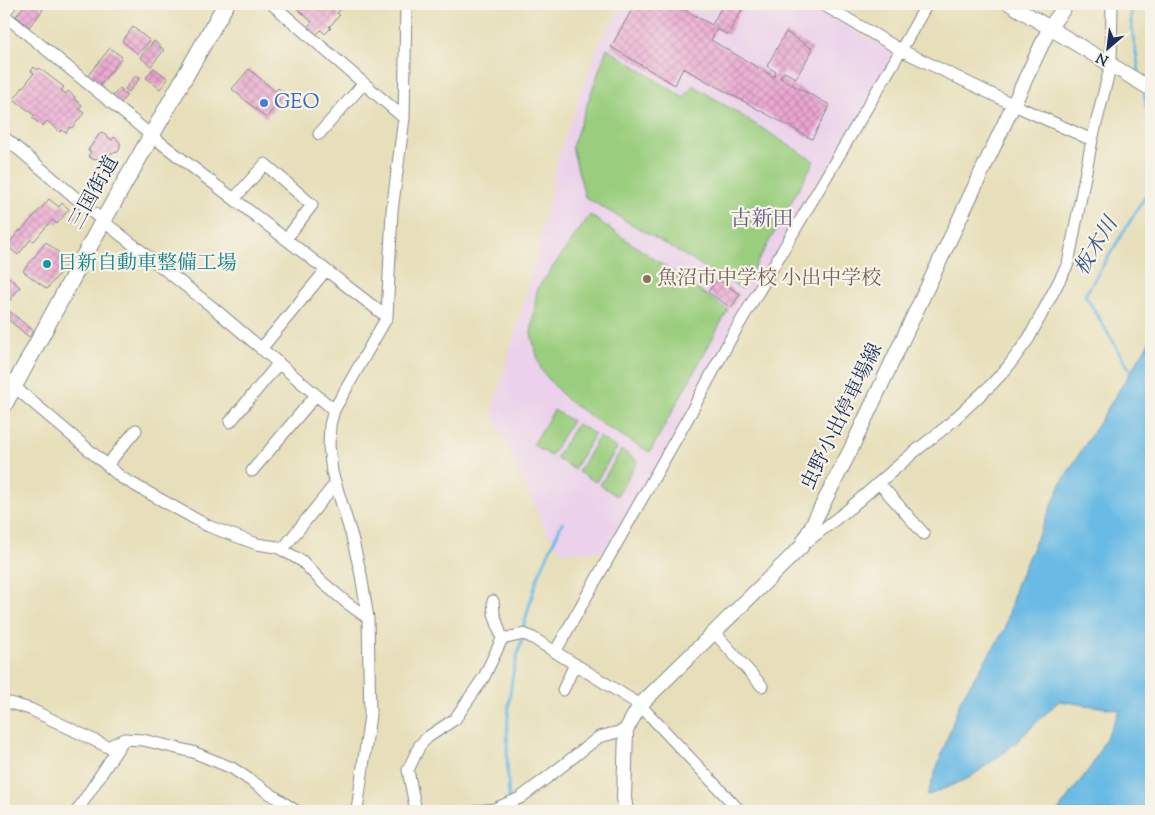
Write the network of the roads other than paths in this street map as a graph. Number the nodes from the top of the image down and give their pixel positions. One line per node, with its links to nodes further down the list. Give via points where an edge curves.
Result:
1 (12, 4): 10 (street)
2 (226, 4): 19 (highway, 三国街道)
3 (272, 4): 14 (street)
4 (406, 4): 17 (street)
5 (822, 4): 12 (street)
6 (927, 4): 12 (street)
7 (1010, 4): 11 (main road)
8 (1067, 4): 11 (main road, 虫野小出停車場線)
9 (1112, 4): 13 (street)
10 (4, 14): 19 (street)
11 (1050, 27): 13 (main road); 16 (main road, 虫野小出停車場線)
12 (901, 50): 16 (street); 46 (street, via 731,338)
13 (1111, 64): 15 (main road); 21 (street)
14 (364, 83): 17 (street); 18 (street)
15 (1151, 89)
16 (1014, 104): 21 (street); 40 (main road, 虫野小出停車場線, via 851,449)
17 (404, 118): 26 (street, via 392,211)
18 (319, 134)
19 (152, 136): 22 (street); 23 (highway, 三国街道)
20 (4, 137): 23 (street)
21 (1092, 140): 37 (street, via 1068,264 1029,338 992,384)
22 (234, 199): 24 (street); 24 (street, via 265,164 312,205)
23 (103, 221): 27 (street); 29 (highway, 三国街道)
24 (286, 238): 25 (street)
25 (326, 270): 26 (street); 27 (street)
26 (387, 316): 32 (street)
27 (261, 349): 28 (street)
28 (279, 363): 30 (street); 33 (street)
29 (9, 383): 31 (highway, 三国街道); 35 (street)
30 (316, 394): 32 (street); 36 (street)
31 (4, 405)
32 (334, 410): 38 (street, via 329,446)
33 (230, 422)
34 (136, 430): 35 (street)
35 (107, 466): 41 (street, via 159,500 208,526)
36 (252, 472)
37 (879, 483): 39 (street); 40 (street)
38 (335, 484): 41 (street); 43 (street, via 362,575)
39 (924, 534)
40 (801, 547): 44 (main road, 虫野小出停車場線)
41 (282, 550): 43 (street, via 302,561 347,604)
42 (493, 601): 45 (street)
43 (368, 618): 56 (street, via 370,714)
44 (714, 632): 48 (street); 51 (main road, 虫野小出停車場線)
45 (502, 639): 46 (street, via 519,635 533,638); 57 (street, via 484,676 455,720 420,745 408,770)
46 (556, 652): 47 (street)
47 (575, 664): 49 (street); 51 (street)
48 (762, 686)
49 (563, 690)
50 (4, 703): 53 (street, via 30,709 108,746)
51 (640, 705): 52 (main road, 虫野小出停車場線); 60 (street)
52 (626, 730): 58 (street, via 599,737 516,800 494,809); 59 (main road, 虫野小出停車場線)
53 (124, 739): 54 (street); 55 (street, via 143,740 193,752 232,768)
54 (77, 811)
55 (296, 811)
56 (357, 811)
57 (416, 811)
58 (476, 811)
59 (626, 811)
60 (740, 811)

